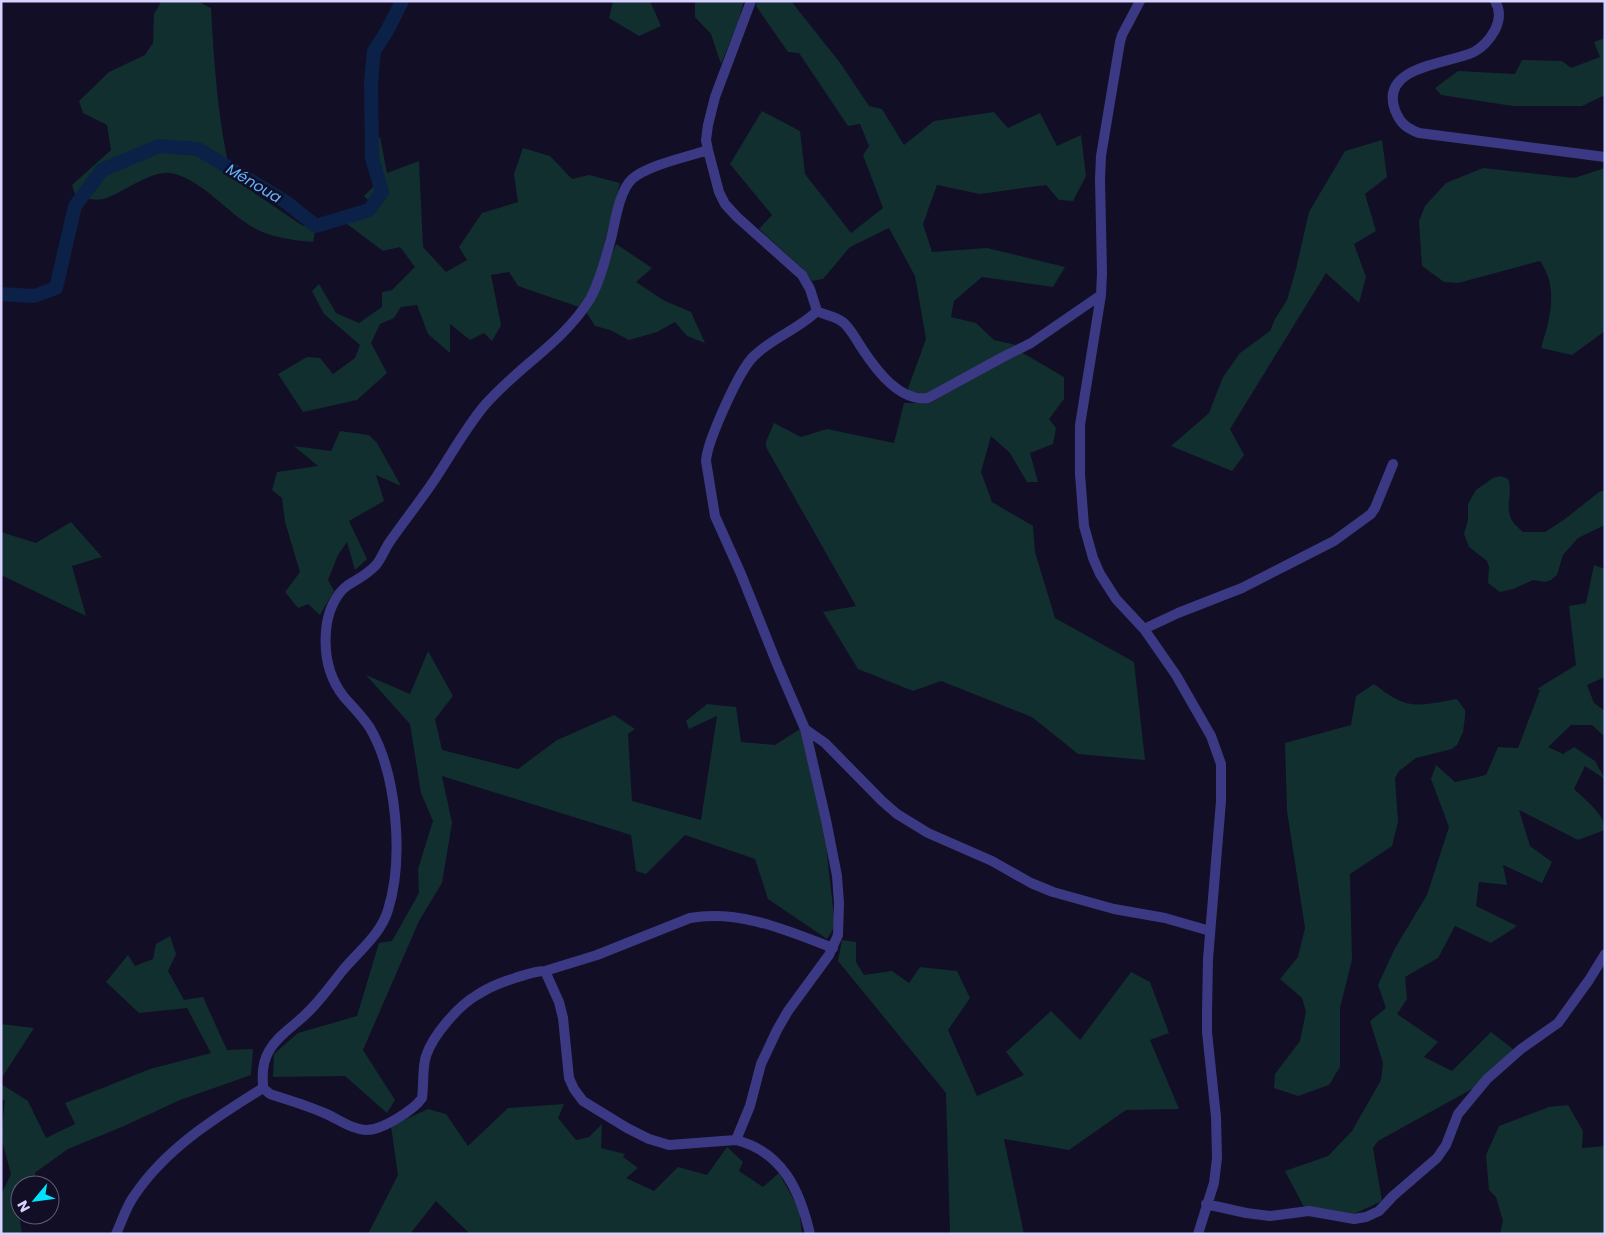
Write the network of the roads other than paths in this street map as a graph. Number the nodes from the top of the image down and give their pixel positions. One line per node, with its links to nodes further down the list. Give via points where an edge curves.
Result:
1 (751, 1): 4 (street, via 716,97 708,125)
2 (1140, 1): 6 (street, via 1120,42 1101,156)
3 (1495, 1): 5 (street, via 1500,12 1497,26 1487,42 1461,57 1422,67 1398,82 1393,93 1398,120 1419,133)
4 (708, 150): 7 (street, via 725,204 802,275); 15 (street, via 672,161 629,182 596,288 579,316 484,406 379,562 343,589 333,604 326,629 327,663 336,685 366,722 382,755 396,824 396,869 384,922 314,1006 268,1052 264,1062)
5 (1605, 157)
6 (1101, 296): 7 (street, via 1031,343 919,400 901,392 884,376 844,323); 9 (street, via 1080,425 1084,526 1100,574 1116,599)
7 (817, 311): 10 (street, via 762,349 746,365 706,452 715,516)
8 (1393, 464): 9 (street, via 1375,508 1360,524 1334,542 1242,588)
9 (1144, 629): 11 (street, via 1194,705 1211,736 1221,764)
10 (805, 729): 11 (street, via 825,743 892,810 928,833 992,860 1053,892); 12 (street, via 837,876 839,923)
11 (1210, 931): 19 (street, via 1207,1032 1217,1158 1214,1183)
12 (834, 948): 14 (street, via 770,925 742,918 706,915); 16 (street, via 777,1030 761,1064)
13 (1605, 954): 19 (street, via 1558,1023 1487,1079 1458,1114 1446,1146 1437,1158 1379,1211 1354,1219 1309,1211 1270,1216)
14 (545, 971): 15 (street, via 493,986 467,1002 450,1019 428,1051 422,1098 418,1104 381,1126 362,1129 270,1094); 17 (street, via 563,1018 569,1078 583,1101 627,1128 669,1145)
15 (264, 1088): 20 (street, via 173,1151 133,1197)
16 (742, 1129): 17 (street); 18 (street)
17 (736, 1140): 18 (street)
18 (747, 1143): 21 (street, via 771,1157 796,1188)
19 (1206, 1204): 22 (street)
20 (116, 1234)
21 (810, 1234)
22 (1198, 1234)

